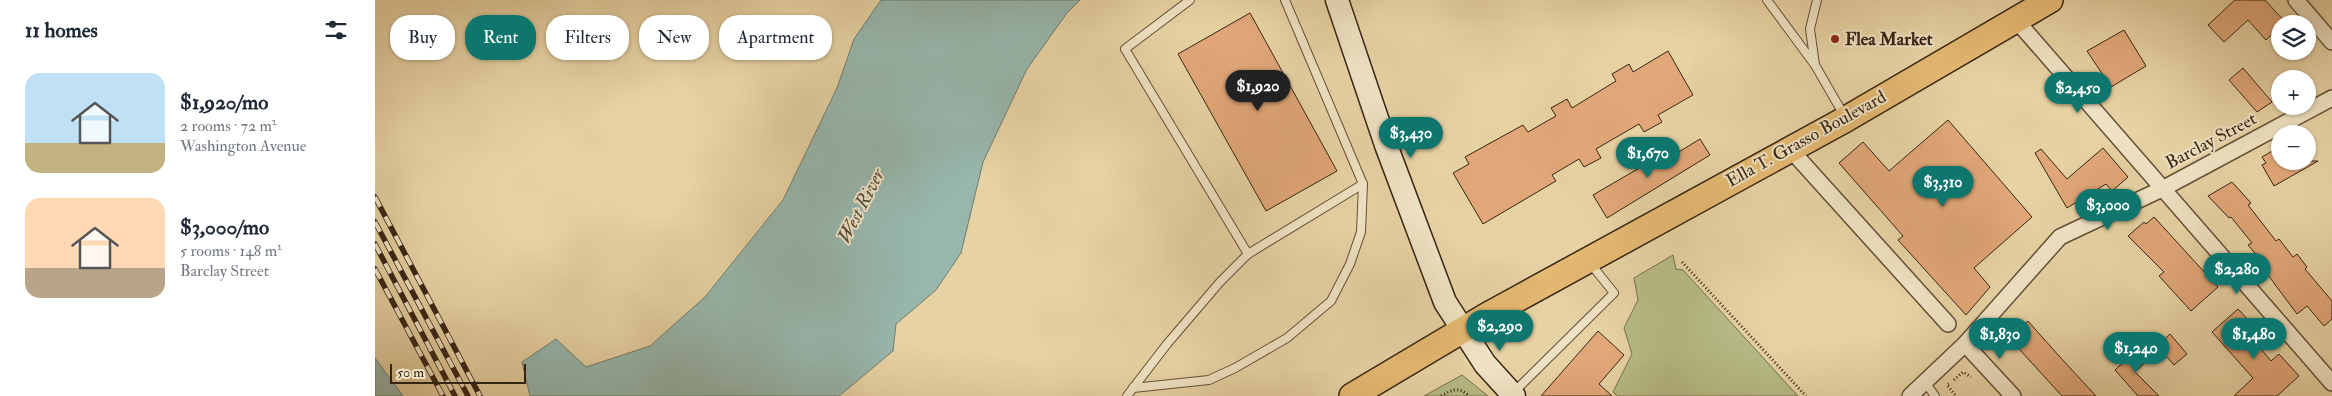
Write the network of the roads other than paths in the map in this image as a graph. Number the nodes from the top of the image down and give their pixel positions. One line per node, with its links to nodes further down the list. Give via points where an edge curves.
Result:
1 (1190, 0): 16 (lane, via 1125,50)
2 (1285, 0): 14 (lane)
3 (1337, 0): 19 (main road, via 1386,145 1445,302)
4 (1767, 0): 10 (lane)
5 (1817, 0): 10 (lane, via 1810,29)
6 (2050, 0): 8 (main road, Ella T. Grasso Boulevard)
7 (2295, 0): 9 (street)
8 (2016, 20): 12 (main road, Ella T. Grasso Boulevard); 15 (street)
9 (2332, 42)
10 (1815, 65): 12 (lane)
11 (2332, 98): 15 (street, Barclay Street)
12 (1845, 119): 13 (main road, Ella T. Grasso Boulevard)
13 (1790, 148): 17 (main road, Ella T. Grasso Boulevard); 18 (street)
14 (1363, 184): 16 (lane); 23 (lane, via 1361,232 1350,264 1331,301 1287,338 1209,380)
15 (2164, 188): 20 (street, Barclay Street, via 2060,237); 22 (street)
16 (1248, 254): 23 (lane)
17 (1587, 259): 19 (main road, Ella T. Grasso Boulevard); 24 (lane, via 1614,293)
18 (1947, 324)
19 (1463, 330): 24 (main road, via 1497,379); 26 (main road, Ella T. Grasso Boulevard)
20 (1965, 344): 21 (street, Barclay Street); 29 (street)
21 (1925, 382): 27 (street, Barclay Street); 28 (lane)
22 (2332, 383)
23 (1133, 388): 25 (lane)
24 (1513, 395)
25 (1127, 396)
26 (1352, 396)
27 (1910, 396)
28 (1935, 396)
29 (2013, 396)

